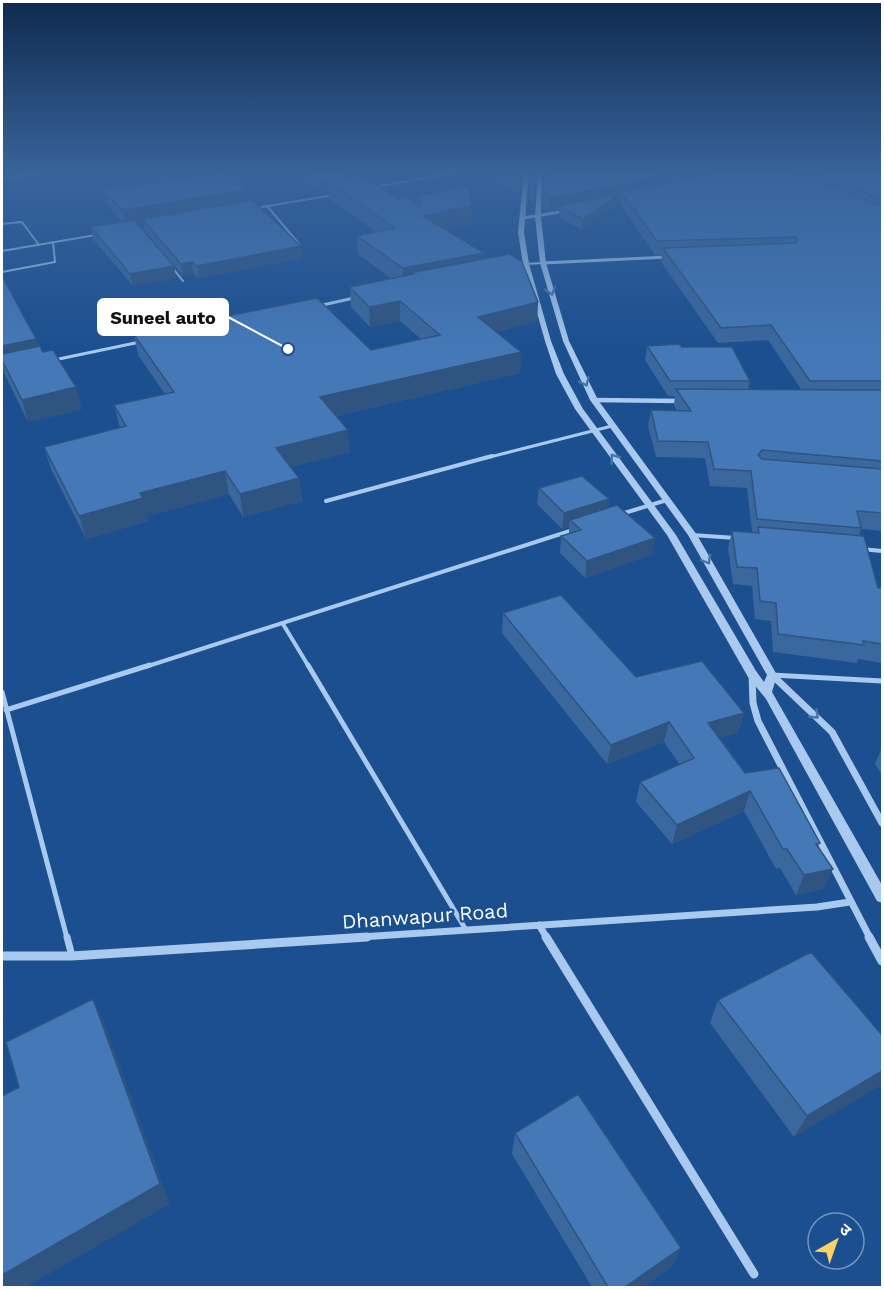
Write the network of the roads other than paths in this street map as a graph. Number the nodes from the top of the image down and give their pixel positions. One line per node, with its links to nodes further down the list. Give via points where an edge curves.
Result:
1 (29, 231): 7 (lane)
2 (288, 231): 8 (lane)
3 (521, 231): 13 (street)
4 (540, 231): 11 (street)
5 (99, 234): 6 (lane)
6 (53, 242): 7 (lane); 15 (lane, via 55,262)
7 (39, 244): 9 (lane)
8 (299, 244)
9 (2, 251)
10 (673, 257): 11 (street)
11 (543, 262): 13 (lane); 19 (street, one-way to 19)
12 (168, 263): 16 (lane)
13 (526, 264): 14 (lane); 20 (street)
14 (515, 266)
15 (2, 272)
16 (183, 281)
17 (363, 297): 18 (lane)
18 (317, 306)
19 (566, 340): 20 (street); 23 (street, one-way to 23)
20 (548, 341): 26 (street, via 568,391)
21 (142, 342): 22 (lane)
22 (48, 362)
23 (594, 400): 24 (street); 25 (street)
24 (686, 401)
25 (612, 426): 26 (lane); 27 (street)
26 (593, 429): 28 (lane); 29 (street, one-way to 26)
27 (668, 500): 29 (lane); 32 (street)
28 (326, 501)
29 (648, 505): 30 (lane); 37 (street, via 671,535)
30 (615, 516)
31 (582, 527): 36 (lane)
32 (692, 535): 33 (lane); 38 (street, one-way to 38)
33 (740, 539)
34 (859, 549): 35 (lane)
35 (882, 551)
36 (283, 624): 42 (lane); 47 (lane)
37 (752, 674): 40 (street); 45 (street, via 758,721)
38 (772, 675): 39 (lane); 40 (street); 43 (street, one-way to 43, via 832,732)
39 (882, 681)
40 (766, 691): 44 (street)
41 (2, 692): 42 (lane)
42 (6, 710): 49 (lane)
43 (882, 823)
44 (882, 897)
45 (850, 902): 46 (street, Dhanwapur Road); 50 (street)
46 (539, 925): 47 (street, Dhanwapur Road); 51 (street)
47 (466, 930): 49 (street, Dhanwapur Road)
48 (2, 956): 49 (street, Dhanwapur Road)
49 (72, 957)
50 (882, 961)
51 (754, 1274)

